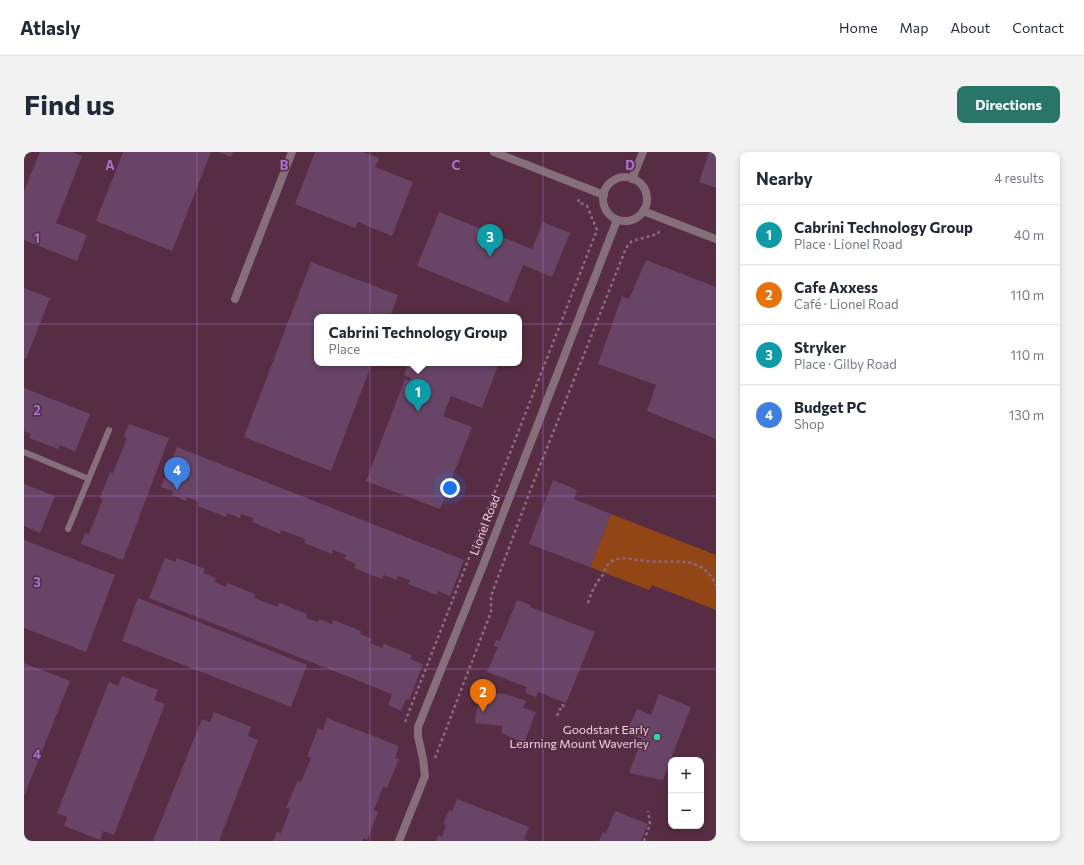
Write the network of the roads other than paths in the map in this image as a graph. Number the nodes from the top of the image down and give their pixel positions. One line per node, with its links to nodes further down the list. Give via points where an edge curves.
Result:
1 (292, 152): 9 (street)
2 (494, 152): 5 (street)
3 (643, 152): 4 (street)
4 (632, 179): 5 (street, via 618,179 611,183); 6 (street, via 644,189 646,203)
5 (604, 195): 7 (street, via 603,203 606,210)
6 (643, 211): 7 (street, via 631,220); 8 (street)
7 (617, 220): 14 (street, Lionel Road, via 418,727 425,776)
8 (716, 239)
9 (235, 299)
10 (109, 430): 12 (lane)
11 (24, 452): 12 (lane)
12 (89, 479): 13 (lane)
13 (68, 529)
14 (399, 841)

